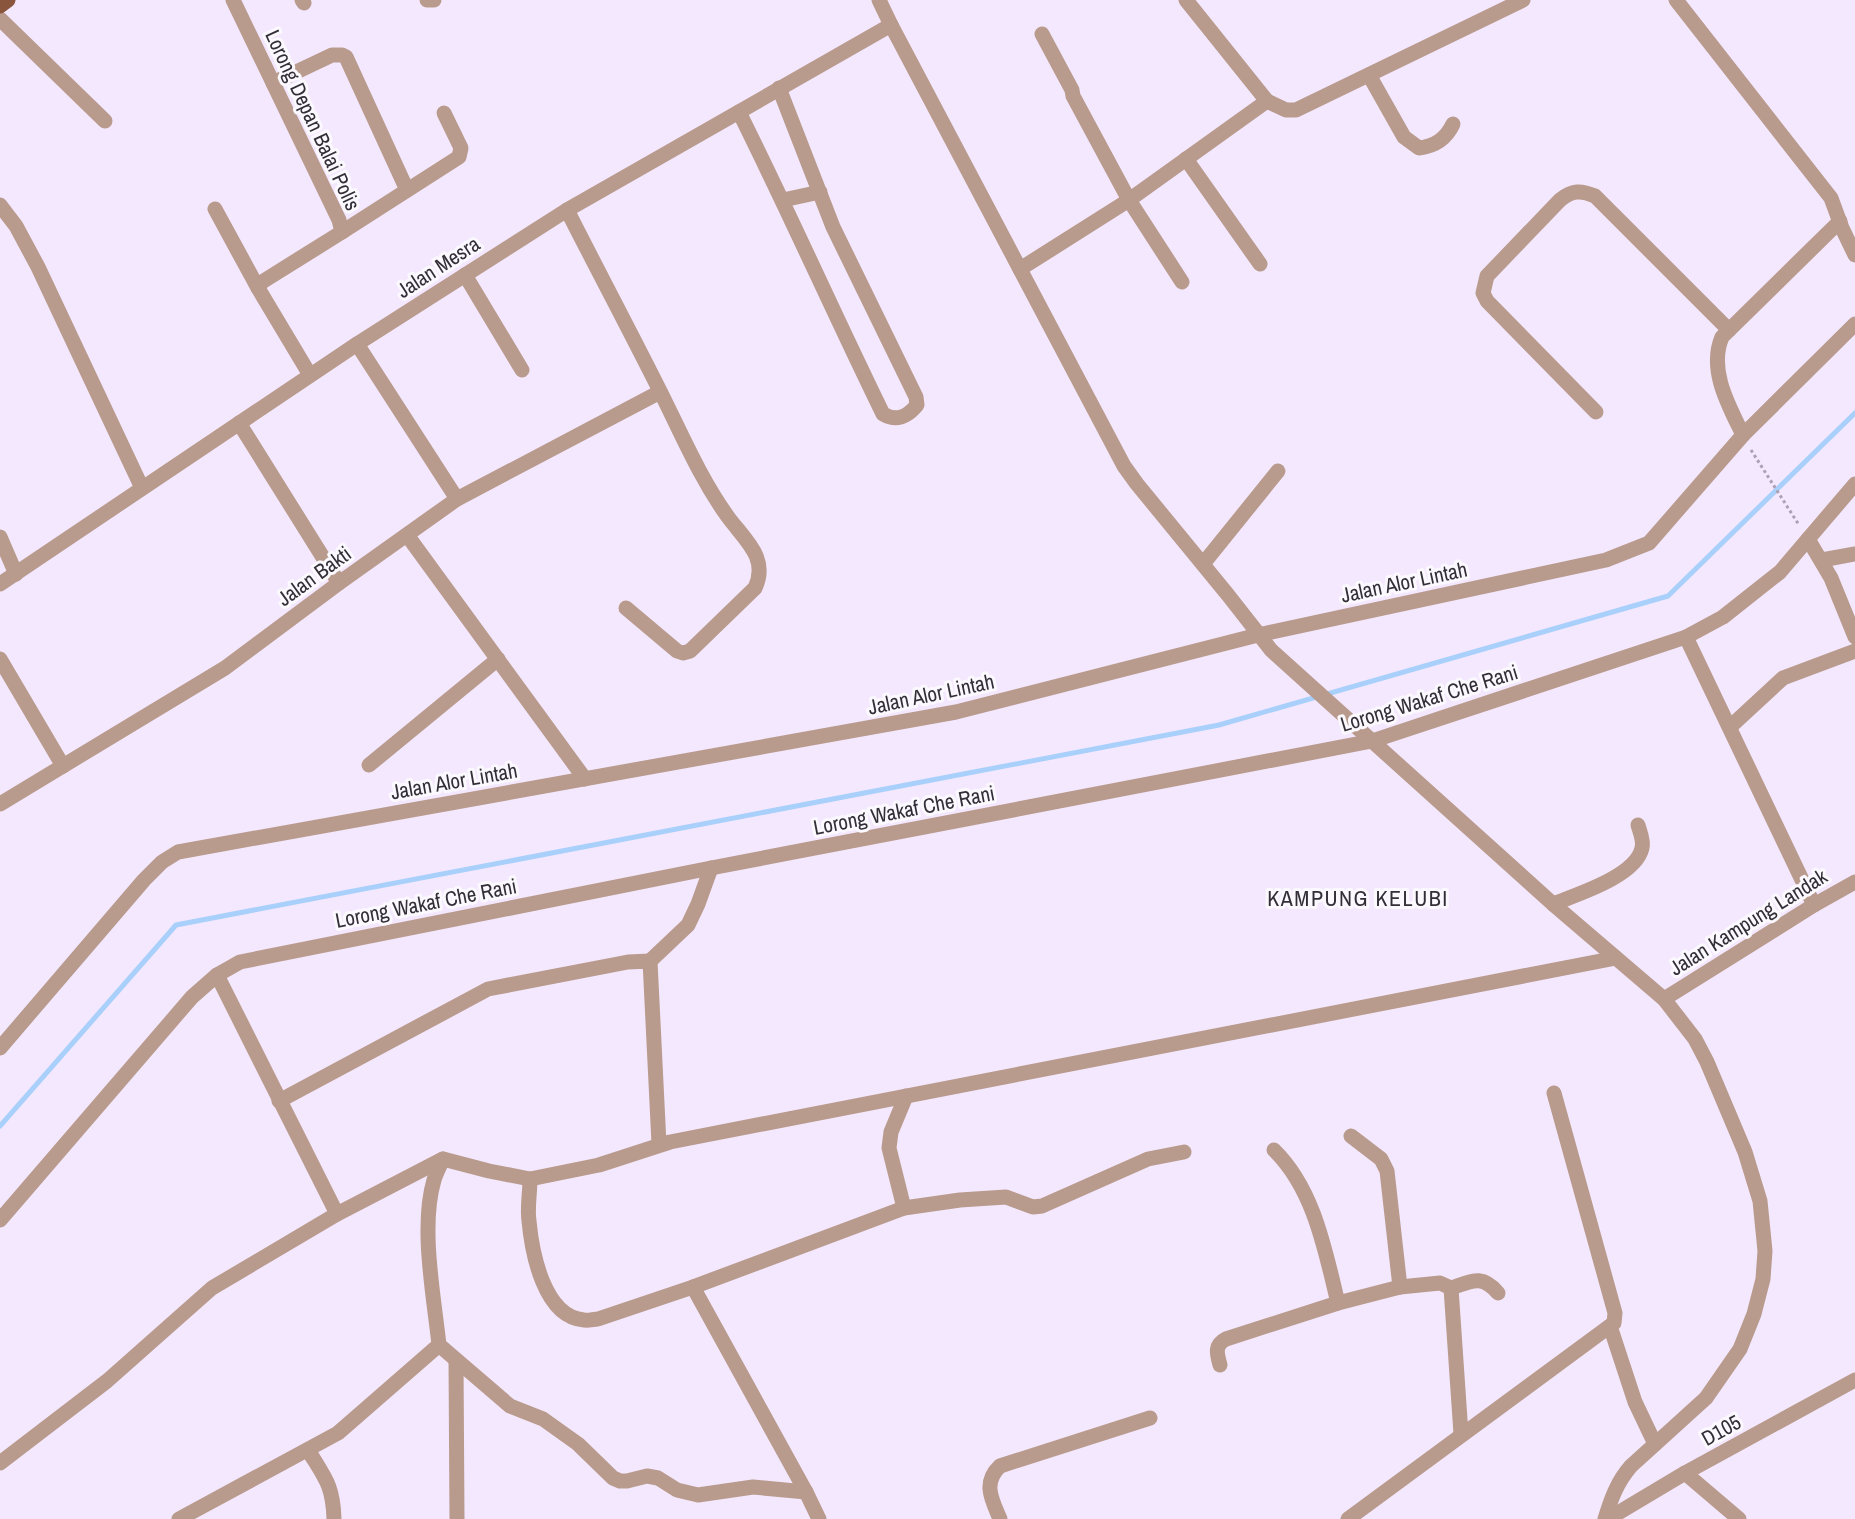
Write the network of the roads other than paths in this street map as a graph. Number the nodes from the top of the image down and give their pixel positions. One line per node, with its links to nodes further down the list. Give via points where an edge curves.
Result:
1 (8, 0): 9 (main road)
2 (233, 0): 14 (street, Lorong Depan Balai Polis)
3 (427, 0): 4 (street)
4 (434, 0)
5 (879, 0): 11 (street)
6 (1186, 0): 16 (street)
7 (1523, 0): 13 (street)
8 (1676, 0): 29 (street, via 1831,198)
9 (0, 6)
10 (0, 19): 19 (street)
11 (891, 25): 15 (street, Jalan Mesra); 33 (street)
12 (1042, 34): 25 (street)
13 (1369, 75): 16 (street, via 1296,110); 20 (street, via 1404,137 1419,148 1434,145 1449,133)
14 (273, 83): 22 (street, via 332,55 346,57); 30 (street, Lorong Depan Balai Polis)
15 (779, 88): 17 (street, Jalan Mesra); 23 (street)
16 (1267, 101): 21 (street)
17 (739, 112): 24 (street); 28 (street, Jalan Mesra)
18 (444, 113): 22 (street, via 461,152 455,160)
19 (105, 121)
20 (1453, 124)
21 (1186, 159): 25 (street); 32 (street)
22 (407, 190): 30 (street)
23 (820, 192): 24 (street); 24 (street, via 833,227 916,397 917,405 900,418 882,414)
24 (783, 200)
25 (1130, 200): 33 (street); 35 (street)
26 (0, 205): 48 (street, via 38,267)
27 (215, 209): 36 (street)
28 (567, 210): 34 (street, Jalan Mesra); 42 (street)
29 (1840, 221): 31 (street); 38 (street)
30 (342, 232): 36 (street, Lorong Depan Balai Polis)
31 (1855, 255)
32 (1260, 264)
33 (1020, 270): 55 (street, via 1124,466)
34 (465, 275): 39 (street, Jalan Mesra); 40 (street)
35 (1182, 282)
36 (258, 288): 41 (street)
37 (1855, 324): 45 (street, Jalan Alor Lintah)
38 (1729, 330): 43 (street, via 1595,196 1584,191 1570,192 1487,276 1483,293); 45 (street, via 1718,348 1718,366 1724,394)
39 (357, 345): 41 (street, Jalan Mesra); 49 (street)
40 (522, 370)
41 (310, 375): 44 (street, Jalan Mesra)
42 (660, 392): 49 (street, Jalan Bakti); 59 (street, via 697,468 757,556 760,577 754,588 690,651 683,653)
43 (1596, 412)
44 (240, 423): 48 (street, Jalan Mesra); 57 (street)
45 (1743, 435): 60 (street, Jalan Alor Lintah, via 1649,543 1606,560)
46 (1278, 471): 55 (street)
47 (1855, 484): 52 (street, Lorong Wakaf Che Rani)
48 (142, 488): 56 (street, Jalan Mesra)
49 (457, 500): 50 (street, Jalan Bakti)
50 (407, 535): 57 (street, Jalan Bakti); 65 (street)
51 (0, 537): 56 (street)
52 (1808, 539): 54 (street); 61 (street, Lorong Wakaf Che Rani, via 1780,572 1723,617)
53 (1855, 554): 54 (street)
54 (1822, 560): 62 (street)
55 (1203, 564): 60 (street)
56 (16, 574): 58 (street, Jalan Mesra)
57 (339, 583): 69 (street, Jalan Bakti, via 225,668)
58 (0, 584)
59 (626, 608)
60 (1258, 635): 67 (street); 70 (street, Jalan Alor Lintah, via 956,712)
61 (1686, 637): 66 (street); 67 (street, Lorong Wakaf Che Rani)
62 (1855, 637)
63 (1855, 651): 66 (street, via 1783,678)
64 (0, 659): 69 (street)
65 (498, 659): 68 (street); 70 (street)
66 (1730, 728): 76 (street)
67 (1372, 741): 73 (street, Lorong Wakaf Che Rani); 75 (street)
68 (369, 765)
69 (63, 766): 71 (street, Jalan Bakti)
70 (585, 779): 81 (street, Jalan Alor Lintah, via 178,852 144,880)
71 (0, 804)
72 (1638, 825): 75 (street, via 1642,847 1635,863 1590,889)
73 (711, 868): 78 (street, via 688,925); 79 (street, Lorong Wakaf Che Rani, via 240,962)
74 (1855, 882): 76 (street, Jalan Kampung Landak)
75 (1553, 903): 77 (street)
76 (1814, 905): 80 (street, Jalan Kampung Landak)
77 (1616, 958): 80 (street); 83 (street)
78 (650, 961): 84 (street, via 488,989); 86 (street)
79 (217, 975): 84 (street); 93 (street, Lorong Wakaf Che Rani, via 192,997)
80 (1664, 999): 106 (street, via 1695,1039 1745,1152 1761,1201 1765,1251 1763,1279 1740,1350 1706,1398)
81 (0, 1048)
82 (1554, 1093): 99 (street, via 1615,1313)
83 (906, 1096): 86 (street); 91 (street, via 891,1132 889,1148)
84 (279, 1101): 92 (street)
85 (1351, 1136): 95 (street, via 1381,1160 1387,1171)
86 (659, 1144): 90 (street, via 599,1165)
87 (1274, 1150): 98 (street, via 1289,1165 1319,1229)
88 (1184, 1152): 91 (street, via 1148,1159 1042,1206 1033,1207 1006,1197)
89 (443, 1159): 90 (street); 92 (street); 100 (street, via 434,1181 429,1220)
90 (530, 1179): 94 (street, via 528,1220 535,1259 544,1286 569,1316 598,1319)
91 (904, 1208): 94 (street)
92 (337, 1214): 108 (street, via 212,1288 107,1381)
93 (0, 1220)
94 (693, 1287): 110 (street)
95 (1400, 1287): 96 (street, via 1440,1283); 98 (street)
96 (1451, 1288): 97 (street, via 1476,1280 1484,1281); 105 (street)
97 (1498, 1293)
98 (1338, 1303): 102 (street, via 1222,1341 1217,1348)
99 (1610, 1326): 105 (street); 106 (street, via 1635,1402)
100 (439, 1345): 101 (street); 107 (street, via 351,1423)
101 (456, 1360): 110 (street, via 510,1406 543,1419 620,1481 647,1476 698,1495 753,1487); 113 (street)
102 (1220, 1365)
103 (1855, 1380): 109 (street, D105)
104 (1150, 1418): 115 (street, via 1000,1466 988,1488)
105 (1461, 1434): 116 (street)
106 (1655, 1444): 117 (street, via 1620,1479)
107 (308, 1450): 111 (street); 112 (street, via 331,1487)
108 (0, 1463)
109 (1685, 1473): 117 (street, D105); 118 (street)
110 (806, 1492): 114 (street)
111 (178, 1519)
112 (333, 1519)
113 (457, 1519)
114 (819, 1519)
115 (1000, 1519)
116 (1348, 1519)
117 (1607, 1519)
118 (1739, 1519)

